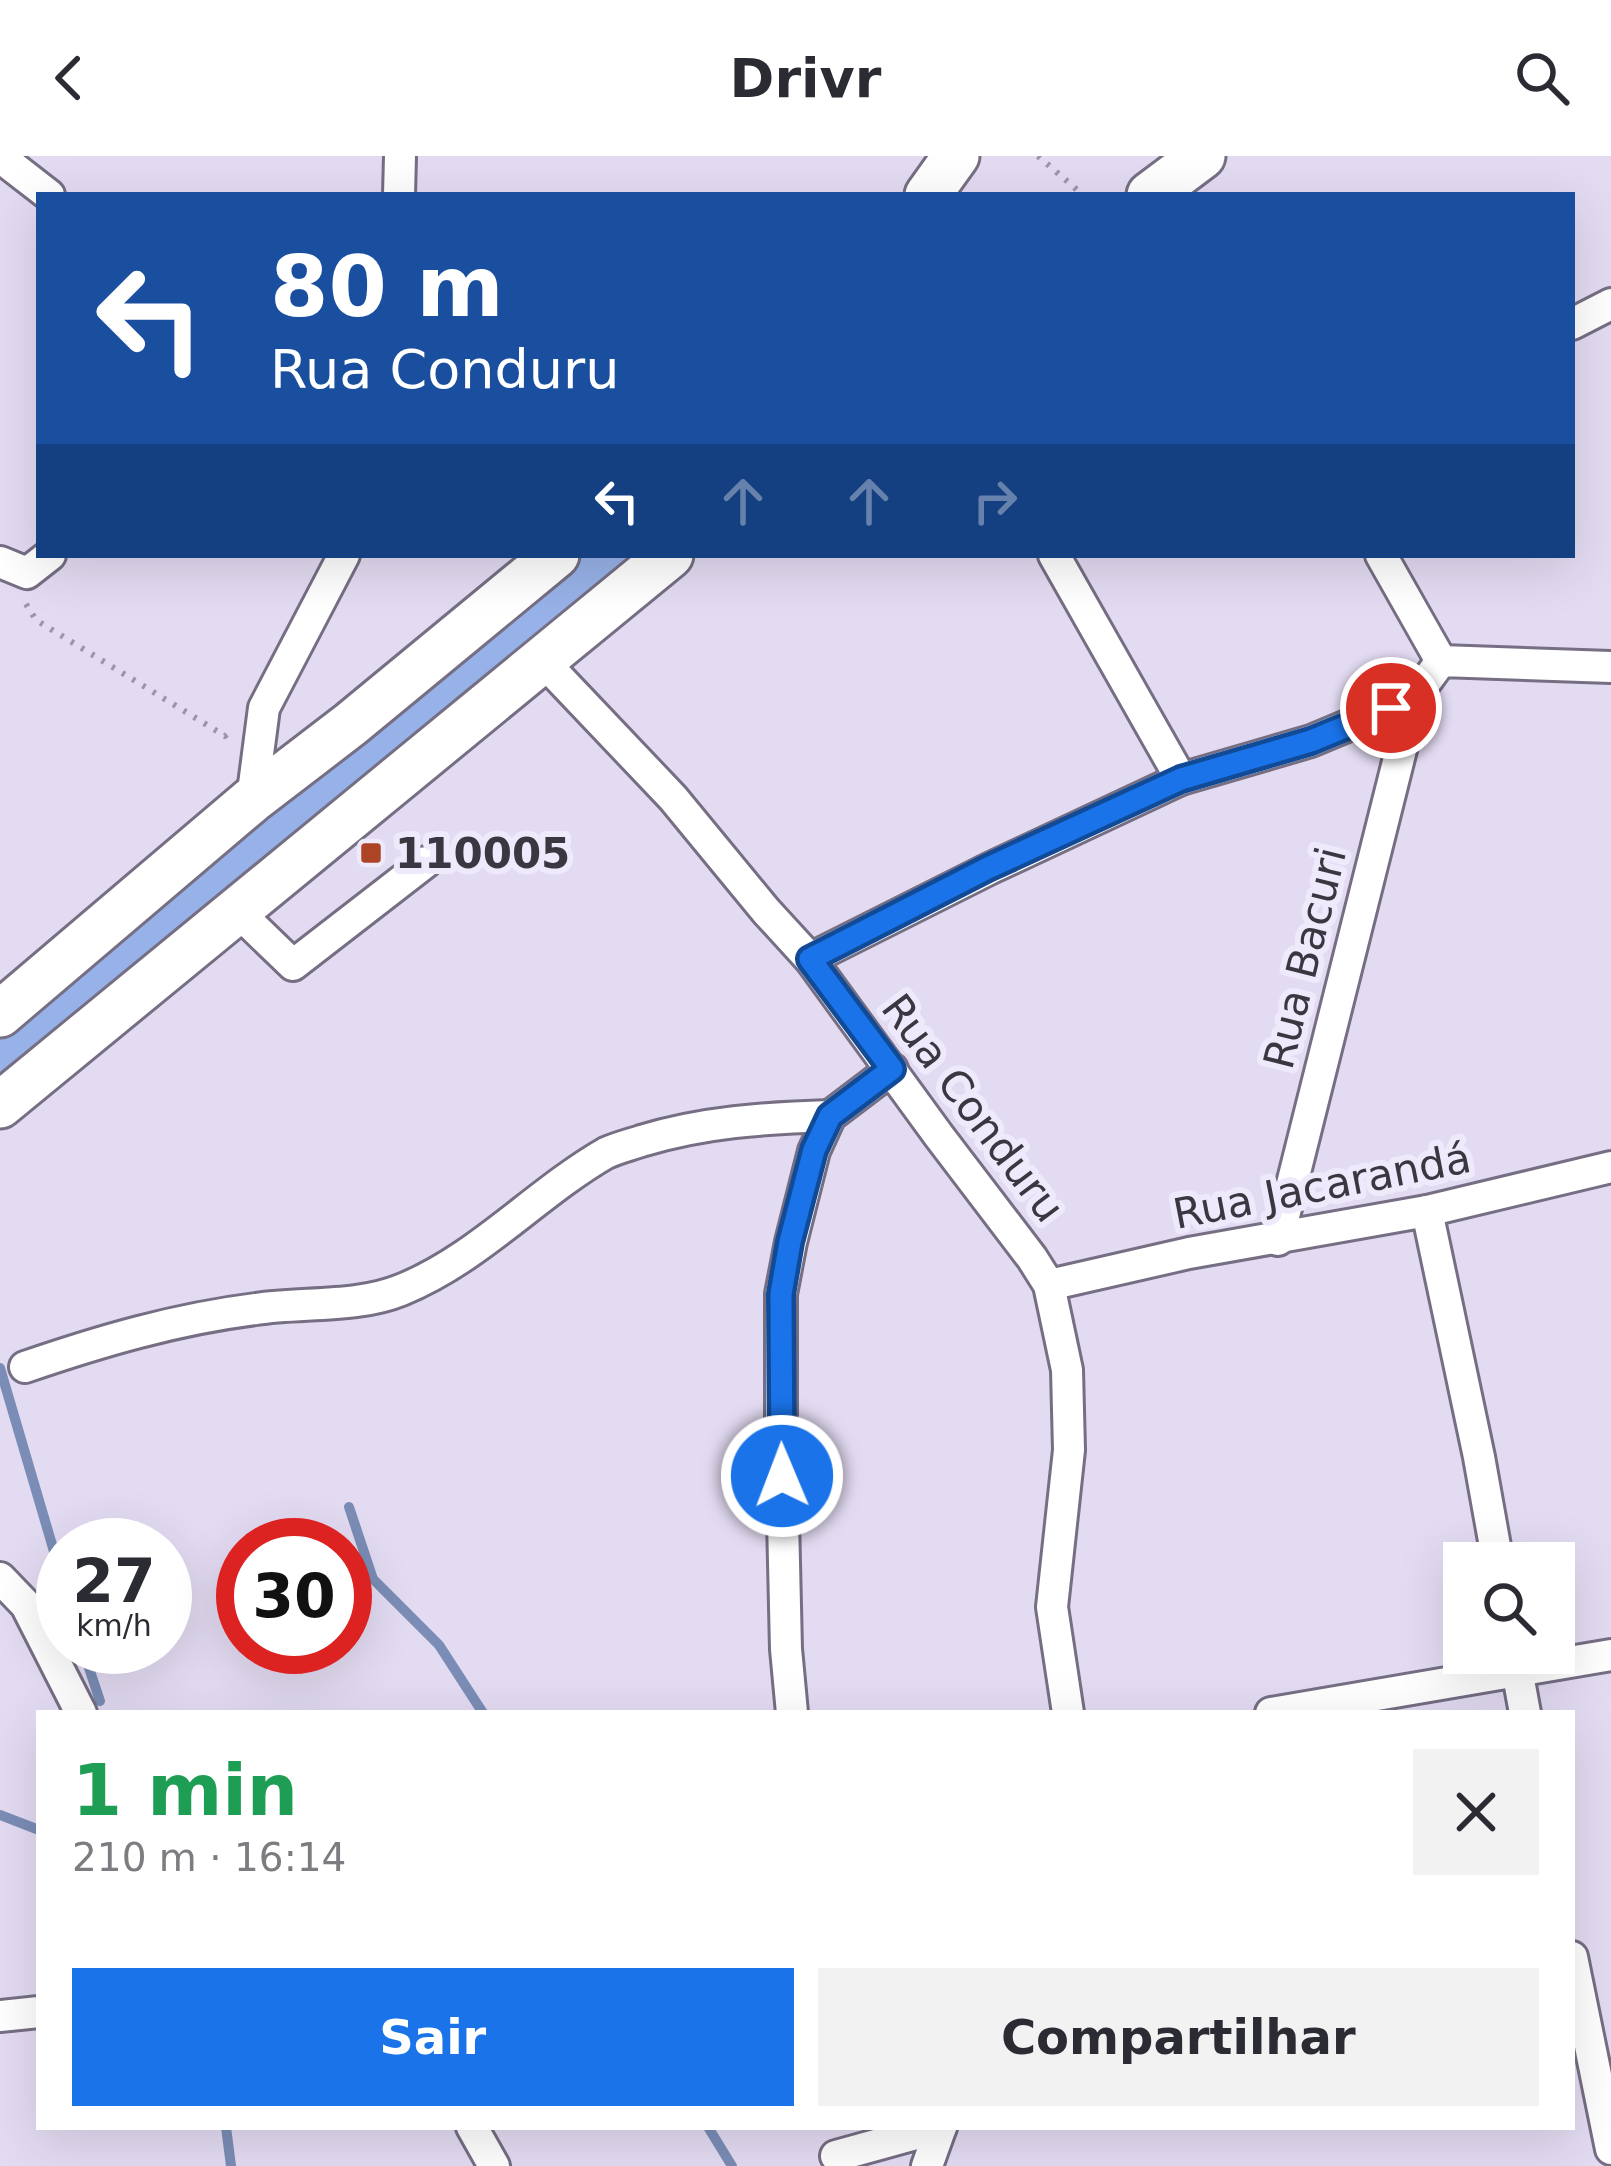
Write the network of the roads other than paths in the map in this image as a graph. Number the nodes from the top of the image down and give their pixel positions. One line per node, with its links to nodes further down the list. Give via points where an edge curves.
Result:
1 (400, 156): 6 (street)
2 (956, 156): 7 (main road)
3 (1202, 156): 8 (main road)
4 (0, 157): 5 (street)
5 (45, 192)
6 (399, 192)
7 (930, 192)
8 (1157, 192)
9 (1611, 304): 10 (street)
10 (1575, 322)
11 (342, 558): 21 (street, via 264,708)
12 (552, 558): 21 (main road)
13 (666, 558): 16 (main road)
14 (1056, 558): 20 (street)
15 (1383, 558): 17 (street)
16 (541, 659): 23 (main road); 24 (street, Rua Conduru)
17 (1441, 661): 18 (street); 19 (street)
18 (1611, 668)
19 (1414, 698): 20 (street, via 1311,741); 31 (street, Rua Bacuri)
20 (1181, 779): 24 (street)
21 (252, 800): 25 (main road)
22 (426, 862): 23 (street, via 292,965)
23 (236, 910): 27 (main road)
24 (810, 959): 26 (street, Rua Conduru)
25 (0, 1014)
26 (892, 1069): 28 (street); 32 (street, Rua Conduru)
27 (0, 1105)
28 (830, 1116): 33 (street, via 681,1129 609,1151 448,1267 398,1292 184,1320); 41 (street, via 814,1150 781,1294)
29 (1611, 1167): 30 (street, Rua Jacarandá)
30 (1427, 1211): 31 (street, Rua Jacarandá); 34 (street)
31 (1278, 1240): 32 (street, Rua Jacarandá)
32 (1049, 1285): 42 (street, Rua Conduru, via 1067,1370 1069,1450 1052,1607)
33 (25, 1367)
34 (1494, 1542)
35 (0, 1578): 40 (street, via 26,1605)
36 (1611, 1655): 37 (street)
37 (1575, 1658)
38 (1471, 1674): 43 (street)
39 (1518, 1674): 44 (street)
40 (79, 1710)
41 (792, 1710)
42 (1068, 1710)
43 (1288, 1710)
44 (1524, 1710)
45 (1611, 1994): 46 (street)
46 (1576, 2001): 53 (street)
47 (36, 2012): 48 (street)
48 (0, 2016)
49 (474, 2130): 54 (street)
50 (927, 2130): 52 (street)
51 (940, 2130): 55 (street)
52 (836, 2150)
53 (1611, 2150)
54 (494, 2166)
55 (927, 2166)

